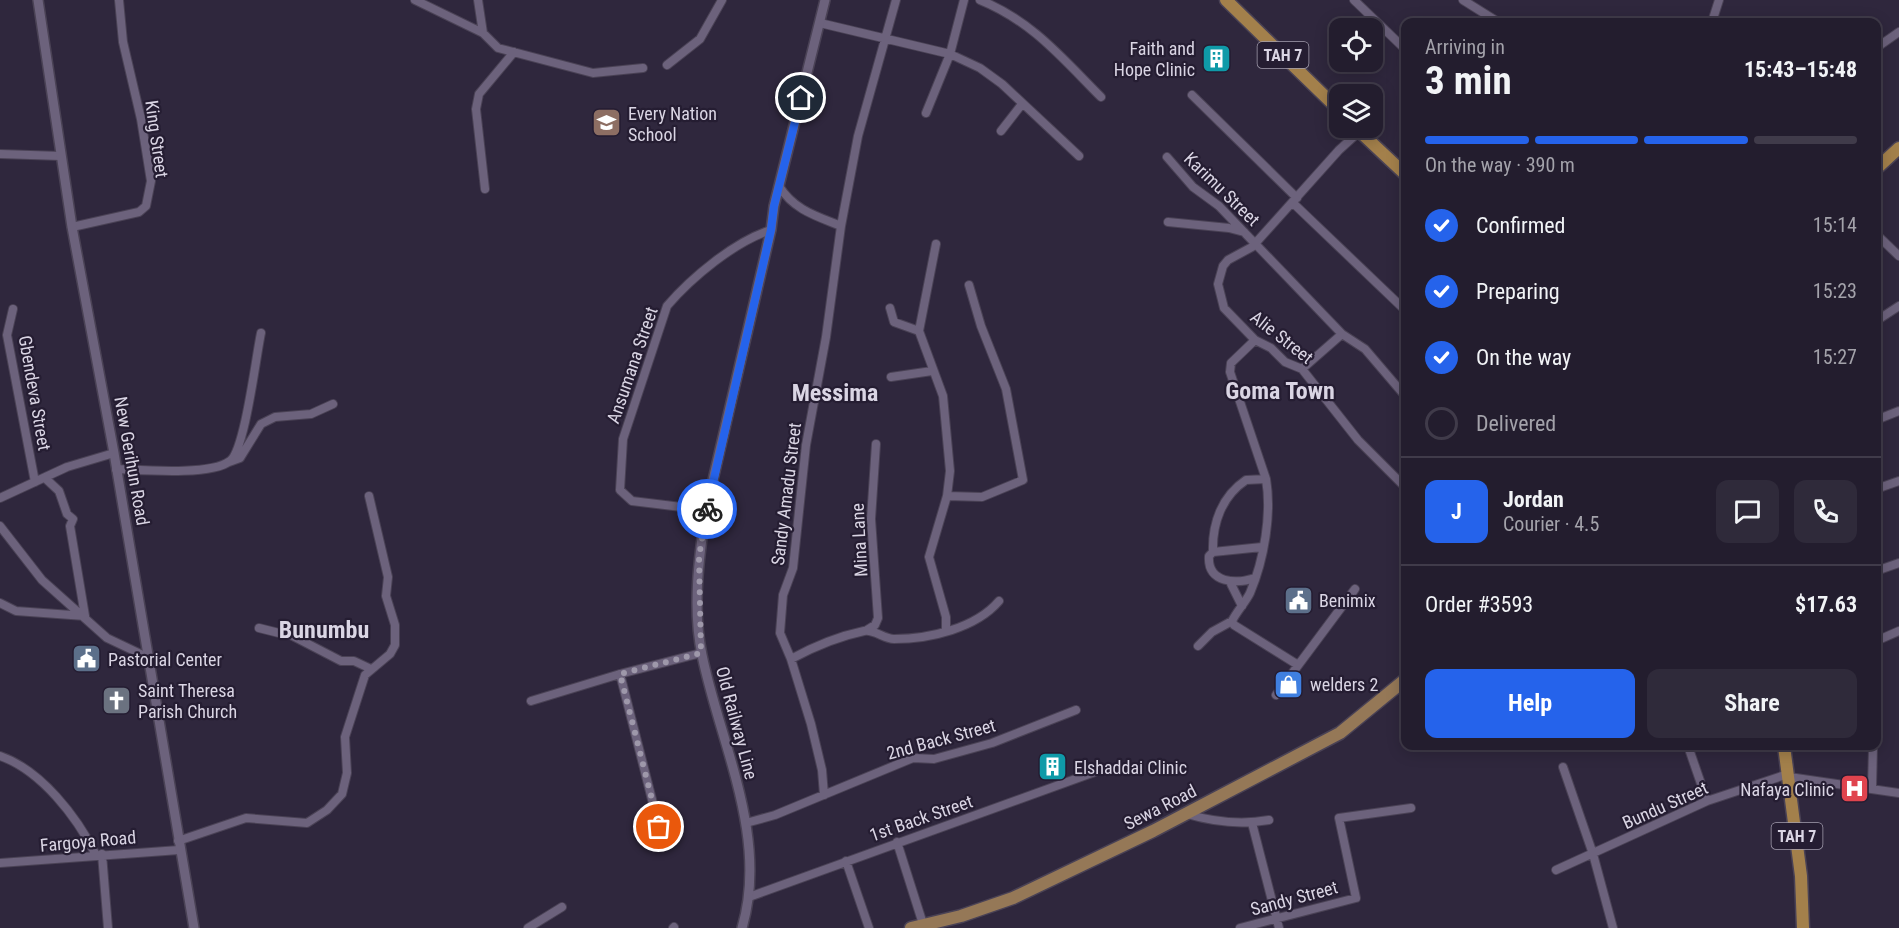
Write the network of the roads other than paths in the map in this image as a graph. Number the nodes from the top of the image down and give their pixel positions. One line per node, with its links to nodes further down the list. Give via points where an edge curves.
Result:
1 (38, 0): 36 (street, New Gerihun Road)
2 (119, 0): 46 (street, King Street, via 123,42 151,181 146,206 139,212)
3 (415, 0): 18 (street)
4 (478, 0): 18 (street)
5 (722, 0): 24 (street, via 700,39)
6 (825, 0): 16 (street, Old Railway Line)
7 (896, 0): 19 (street, Sandy Amadu Street)
8 (964, 0): 23 (street)
9 (980, 0): 27 (street, via 1013,15 1043,39)
10 (1226, 0): 28 (highway, TAH 7)
11 (1354, 0): 20 (street)
12 (1463, 0): 14 (street)
13 (1719, 0): 15 (street)
14 (1492, 18)
15 (1713, 18)
16 (820, 23): 19 (street); 41 (street, Old Railway Line)
17 (1899, 32): 21 (street)
18 (483, 33): 22 (street, via 498,48)
19 (885, 40): 23 (street); 45 (street, Sandy Amadu Street, via 858,136)
20 (1401, 45)
21 (1881, 45)
22 (514, 52): 25 (street, via 593,73); 42 (street, via 480,94 476,109)
23 (950, 54): 29 (street, via 980,68); 30 (street)
24 (666, 65)
25 (643, 68)
26 (1192, 95): 43 (street)
27 (1101, 97)
28 (1329, 100)
29 (1022, 104): 31 (street); 37 (street)
30 (926, 113)
31 (1001, 131)
32 (1350, 138): 43 (street, Alie Street)
33 (1367, 138): 40 (highway)
34 (1899, 148): 39 (highway)
35 (0, 154): 36 (street)
36 (61, 156): 46 (street, New Gerihun Road)
37 (1079, 156)
38 (1167, 157): 48 (street, Karimu Street, via 1193,187)
39 (1881, 164)
40 (1401, 170)
41 (779, 186): 45 (street, via 789,201 806,213); 47 (street, Old Railway Line)
42 (485, 189)
43 (1295, 200): 50 (street, Alie Street); 54 (street)
44 (1168, 222): 48 (street)
45 (842, 226): 105 (street, Sandy Amadu Street, via 806,445 793,568 783,595 781,637)
46 (72, 227): 71 (street, New Gerihun Road)
47 (771, 230): 83 (street, Old Railway Line); 83 (street, Ansumana Street, via 743,242 667,306 623,439 620,490 633,501)
48 (1246, 233): 50 (street, Karimu Street)
49 (1881, 239): 52 (street)
50 (1256, 243): 61 (street, Karimu Street); 62 (street, Alie Street, via 1222,266 1218,284 1224,308)
51 (936, 244): 59 (street)
52 (1899, 256)
53 (969, 285): 81 (street, via 1006,389 1023,480 982,497)
54 (1401, 306)
55 (1899, 306): 58 (street)
56 (890, 308): 59 (street, via 894,322)
57 (14, 309): 77 (street, Gbendeva Street, via 7,335)
58 (1881, 318)
59 (919, 331): 64 (street)
60 (261, 333): 72 (street, via 242,433 231,461)
61 (1342, 334): 63 (street); 66 (street, Karimu Street, via 1365,349)
62 (1256, 340): 63 (street, Alie Street, via 1285,362); 75 (street, via 1231,363 1230,372)
63 (1302, 369): 78 (street, Alie Street, via 1358,440)
64 (932, 370): 65 (street); 81 (street, via 943,396 950,471)
65 (891, 377)
66 (1401, 391)
67 (333, 404): 72 (street, via 311,414 275,417 261,424 240,458)
68 (1899, 411): 69 (street)
69 (1881, 418)
70 (876, 444): 98 (street, Mina Lane, via 871,519 878,618)
71 (114, 453): 73 (street, New Gerihun Road); 74 (street, Gbendeva Street)
72 (222, 465): 73 (street, via 190,470)
73 (116, 469): 104 (street, New Gerihun Road)
74 (45, 478): 77 (street, Gbendeva Street); 95 (street, via 59,491 67,514 73,519 70,526)
75 (1266, 479): 85 (street, via 1269,494); 86 (street, via 1246,480 1224,501 1214,531)
76 (1899, 481): 79 (street)
77 (35, 482): 82 (street, Gbendeva Street)
78 (1401, 483)
79 (1881, 487)
80 (369, 496): 107 (street, via 388,577 386,596 395,625 395,645)
81 (947, 496): 99 (street, via 929,557)
82 (0, 498)
83 (706, 510): 103 (street, Old Railway Line, via 699,557)
84 (0, 526): 95 (street, via 42,580)
85 (1262, 547): 86 (street); 89 (street)
86 (1213, 552): 90 (street, via 1209,561 1212,569)
87 (1899, 563): 88 (street)
88 (1881, 569)
89 (1255, 578): 90 (street); 94 (street)
90 (1230, 582): 94 (street)
91 (1355, 589): 106 (street)
92 (999, 601): 99 (street, via 976,620)
93 (0, 603): 95 (street, via 16,611)
94 (1242, 606): 96 (street)
95 (85, 616): 104 (street, via 106,638)
96 (1232, 621): 102 (street); 106 (street)
97 (259, 628): 107 (street, via 285,632 341,661 354,661)
98 (867, 630): 99 (street, via 892,639); 105 (street)
99 (946, 630)
100 (1899, 631): 101 (street)
101 (1881, 639)
102 (1198, 646)
103 (701, 653): 108 (street); 127 (street, Old Railway Line)
104 (147, 657): 131 (street, New Gerihun Road)
105 (791, 658): 122 (street, Sandy Amadu Street, via 822,770)
106 (1298, 665): 110 (street)
107 (371, 669): 131 (street, Fargoya Road, via 364,675 345,737 346,786 327,810 307,823 246,819)
108 (620, 674): 111 (street); 129 (street)
109 (1401, 683): 125 (main road, Sewa Road, via 1340,733)
110 (1276, 695)
111 (531, 701)
112 (1076, 710): 122 (street, 2nd Back Street, via 992,743 934,759 913,758)
113 (1689, 750): 123 (street)
114 (1785, 750): 119 (highway, TAH 7)
115 (1873, 750): 120 (street)
116 (0, 756): 132 (street, via 27,769 58,798)
117 (1563, 767): 133 (street)
118 (1103, 769): 130 (street, 1st Back Street)
119 (1789, 776): 120 (street); 123 (street, Bundu Street); 141 (highway, TAH 7, via 1801,876)
120 (1872, 788): 121 (street)
121 (1899, 794)
122 (824, 795): 127 (street, 2nd Back Street)
123 (1707, 801): 133 (street, Bundu Street)
124 (1411, 808): 139 (street, Sandy Street, via 1339,818 1356,897)
125 (1187, 814): 128 (street, via 1212,821); 140 (main road, Sewa Road, via 1013,898)
126 (1269, 820): 128 (street)
127 (746, 823): 137 (street, Old Railway Line)
128 (1252, 824): 139 (street)
129 (659, 827)
130 (897, 842): 134 (street, 1st Back Street); 140 (street)
131 (178, 845): 132 (street, Fargoya Road); 143 (street, New Gerihun Road)
132 (99, 854): 135 (street, Fargoya Road); 142 (street)
133 (1593, 854): 136 (street, Bundu Street); 149 (street)
134 (846, 861): 137 (street, 1st Back Street); 146 (street)
135 (0, 864)
136 (1556, 870)
137 (749, 897): 145 (street, Old Railway Line)
138 (562, 907): 144 (street)
139 (1276, 919): 147 (street, Sandy Street); 148 (street)
140 (917, 926)
141 (1801, 927)
142 (108, 928)
143 (194, 928)
144 (528, 928)
145 (742, 928)
146 (870, 928)
147 (1240, 928)
148 (1279, 928)
149 (1613, 928)

